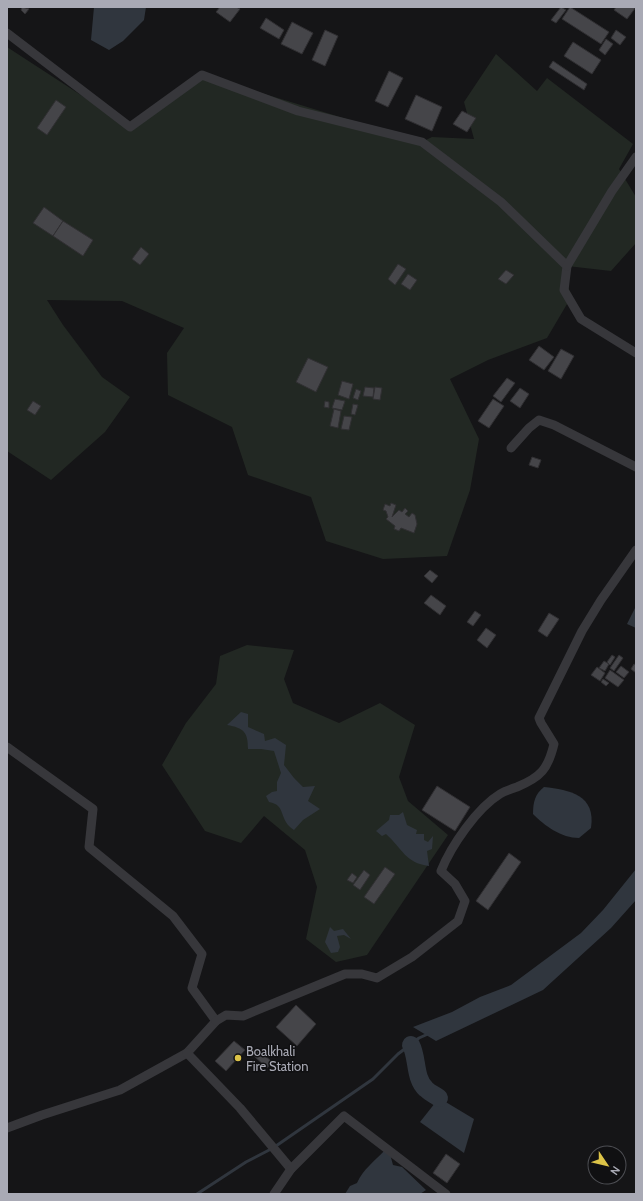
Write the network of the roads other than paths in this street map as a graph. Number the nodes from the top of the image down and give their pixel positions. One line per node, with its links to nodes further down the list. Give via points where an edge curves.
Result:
1 (7, 33): 3 (street, via 130,127 202,75 298,111 422,142 501,202)
2 (636, 157): 3 (street, via 612,191)
3 (567, 266): 4 (street, via 564,290 581,319)
4 (636, 353)
5 (511, 448): 6 (street, via 539,420 554,425)
6 (636, 467)
7 (636, 550): 9 (street, via 582,631 540,718 540,724 554,744 551,760 531,781 500,794 479,812 447,857 441,871 455,884 465,901 458,921 412,958 377,978 362,974 345,974 243,1016 226,1016)
8 (7, 748): 9 (street, via 93,809 88,847 173,916 202,954 192,988)
9 (216, 1021): 10 (street)
10 (187, 1053): 11 (street, via 120,1090); 12 (street, via 240,1108)
11 (7, 1128)
12 (290, 1169): 13 (street); 14 (street, via 344,1116)
13 (274, 1194)
14 (446, 1194)

